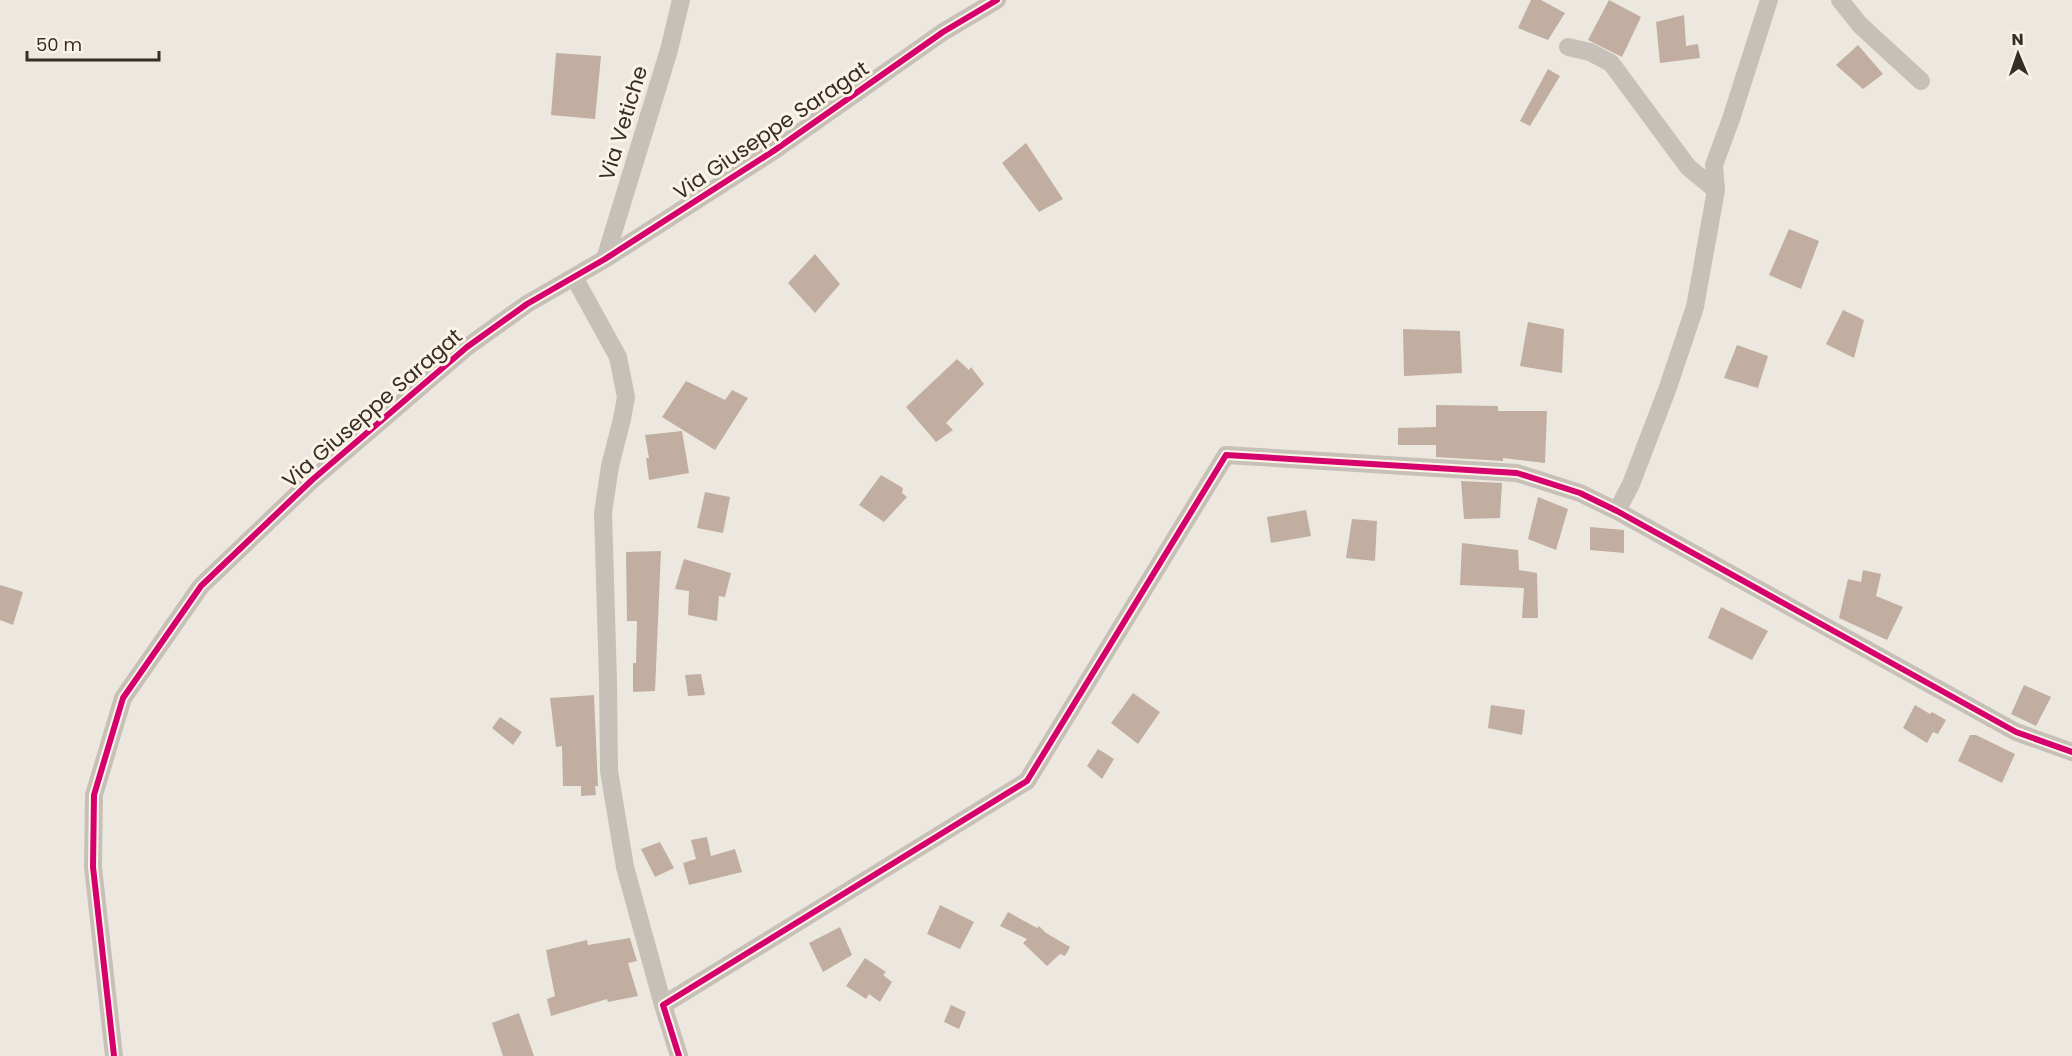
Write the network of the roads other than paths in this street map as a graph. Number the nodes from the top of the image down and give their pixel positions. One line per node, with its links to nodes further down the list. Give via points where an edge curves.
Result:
1 (681, 0): 8 (street, Via Vetiche)
2 (997, 0): 8 (street, Via Giuseppe Saragat, via 943,32 775,150)
3 (1769, 0): 7 (street, via 1714,165)
4 (1840, 0): 6 (street, via 1860,25)
5 (1568, 47): 7 (street, via 1611,63 1688,167)
6 (1921, 81)
7 (1716, 190): 10 (street, via 1695,307 1667,390)
8 (605, 259): 9 (street, Via Giuseppe Saragat)
9 (574, 277): 12 (street, via 618,357 626,397 603,513 609,771 625,867); 13 (street, Via Giuseppe Saragat, via 527,304 467,347 312,480 201,586 123,698 94,795 93,867)
10 (1617, 511): 11 (street, via 2016,732); 12 (street, via 1580,493 1517,473 1226,454 1027,781)
11 (2072, 752)
12 (663, 1005): 14 (street)
13 (114, 1056)
14 (679, 1056)

